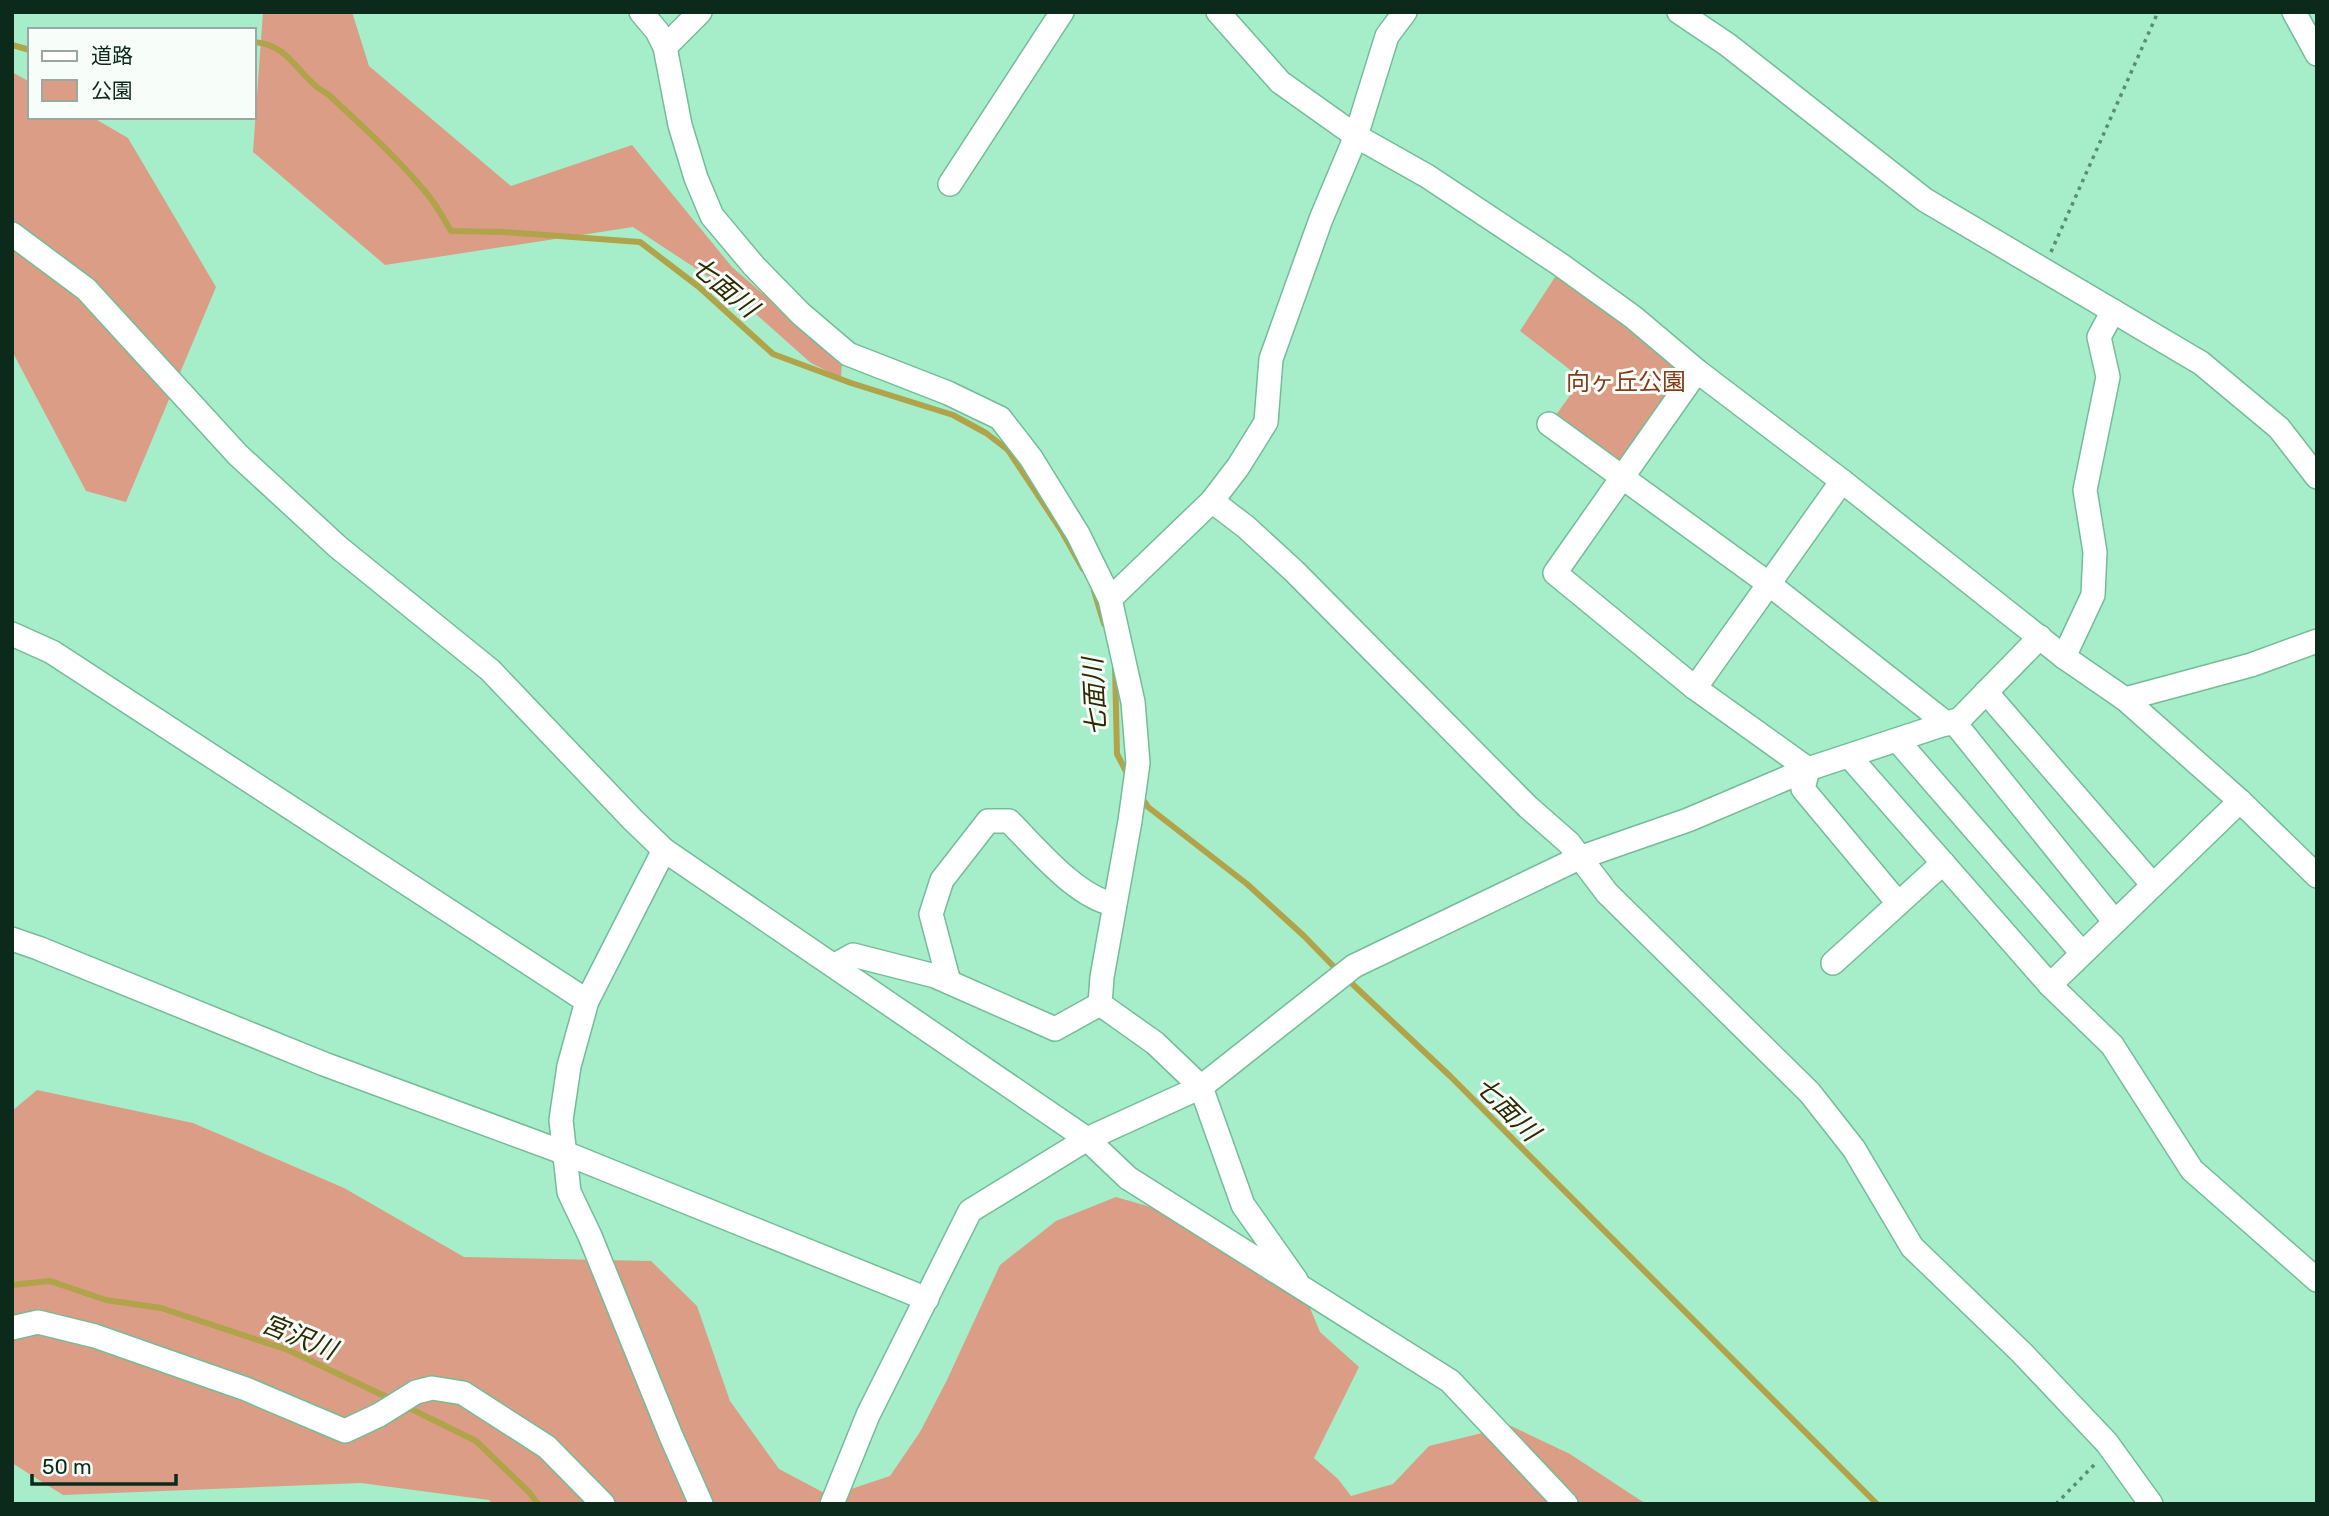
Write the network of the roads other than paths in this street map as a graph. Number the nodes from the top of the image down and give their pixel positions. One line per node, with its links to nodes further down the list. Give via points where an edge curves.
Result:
1 (641, 12): 8 (street)
2 (700, 12): 8 (street)
3 (1062, 12): 11 (street)
4 (1218, 12): 10 (street, via 1280,82)
5 (1405, 12): 10 (street, via 1387,36)
6 (1679, 12): 13 (street, via 1728,45 1925,200)
7 (2294, 12): 9 (street)
8 (665, 47): 21 (street, via 680,125 712,216 801,314 848,354 1000,418 1078,534)
9 (2317, 54)
10 (1356, 136): 14 (street, via 1558,263); 19 (street, via 1271,359 1266,422)
11 (950, 184)
12 (12, 234): 34 (street, via 86,289 237,455 338,547 490,670)
13 (2113, 311): 17 (street, via 2201,363 2279,428); 25 (street, via 2099,337 2108,377 2085,490 2095,552 2093,595)
14 (1697, 370): 16 (street); 18 (street)
15 (1549, 424): 16 (street)
16 (1622, 477): 20 (street); 26 (street, via 1555,573)
17 (2317, 477)
18 (1842, 481): 20 (street); 23 (street)
19 (1212, 501): 21 (street); 35 (street, via 1294,571)
20 (1769, 584): 26 (street); 29 (street)
21 (1110, 599): 40 (street, via 1133,702 1137,770)
22 (12, 634): 48 (street, via 52,652)
23 (2039, 636): 25 (street); 27 (street)
24 (2317, 641): 28 (street, via 2251,665)
25 (2064, 657): 28 (street)
26 (1695, 688): 32 (street)
27 (1986, 692): 29 (street); 38 (street)
28 (2126, 699): 33 (street)
29 (1950, 723): 30 (street); 41 (street)
30 (1898, 741): 31 (street); 43 (street)
31 (1849, 756): 32 (street); 36 (street)
32 (1808, 769): 35 (street, via 1688,820); 39 (street, via 1802,789)
33 (2240, 801): 37 (street); 38 (street)
34 (664, 850): 45 (street); 48 (street)
35 (1579, 858): 50 (street, via 1353,967); 61 (street, via 1607,893 1810,1093 1854,1149 1912,1247 2022,1353 2111,1448)
36 (1943, 863): 39 (street); 47 (street)
37 (2317, 876)
38 (2153, 885): 41 (street)
39 (1898, 903): 44 (street)
40 (1114, 904): 46 (street, via 1101,902 1066,877 1009,821 988,821 942,880 931,914); 49 (street)
41 (2115, 922): 43 (street)
42 (12, 939): 52 (street, via 324,1065)
43 (2082, 953): 47 (street)
44 (1833, 963)
45 (835, 965): 46 (street, via 853,955); 51 (street)
46 (949, 982): 49 (street, via 1055,1029)
47 (2050, 985): 53 (street, via 2112,1045 2192,1170)
48 (587, 1001): 52 (street, via 569,1066 561,1120)
49 (1100, 1004): 50 (street, via 1155,1044)
50 (1200, 1087): 51 (street); 54 (street, via 1243,1205)
51 (1087, 1139): 54 (street, via 1128,1178); 55 (street, via 970,1211)
52 (565, 1153): 55 (street); 58 (street, via 569,1192)
53 (2317, 1280)
54 (1302, 1289): 60 (street, via 1450,1381)
55 (927, 1299): 59 (street, via 868,1415)
56 (12, 1328): 57 (street, via 38,1322 95,1336 246,1389 345,1431 416,1392 432,1388 463,1394 547,1447)
57 (604, 1504)
58 (701, 1504)
59 (832, 1504)
60 (1566, 1504)
61 (2151, 1504)

